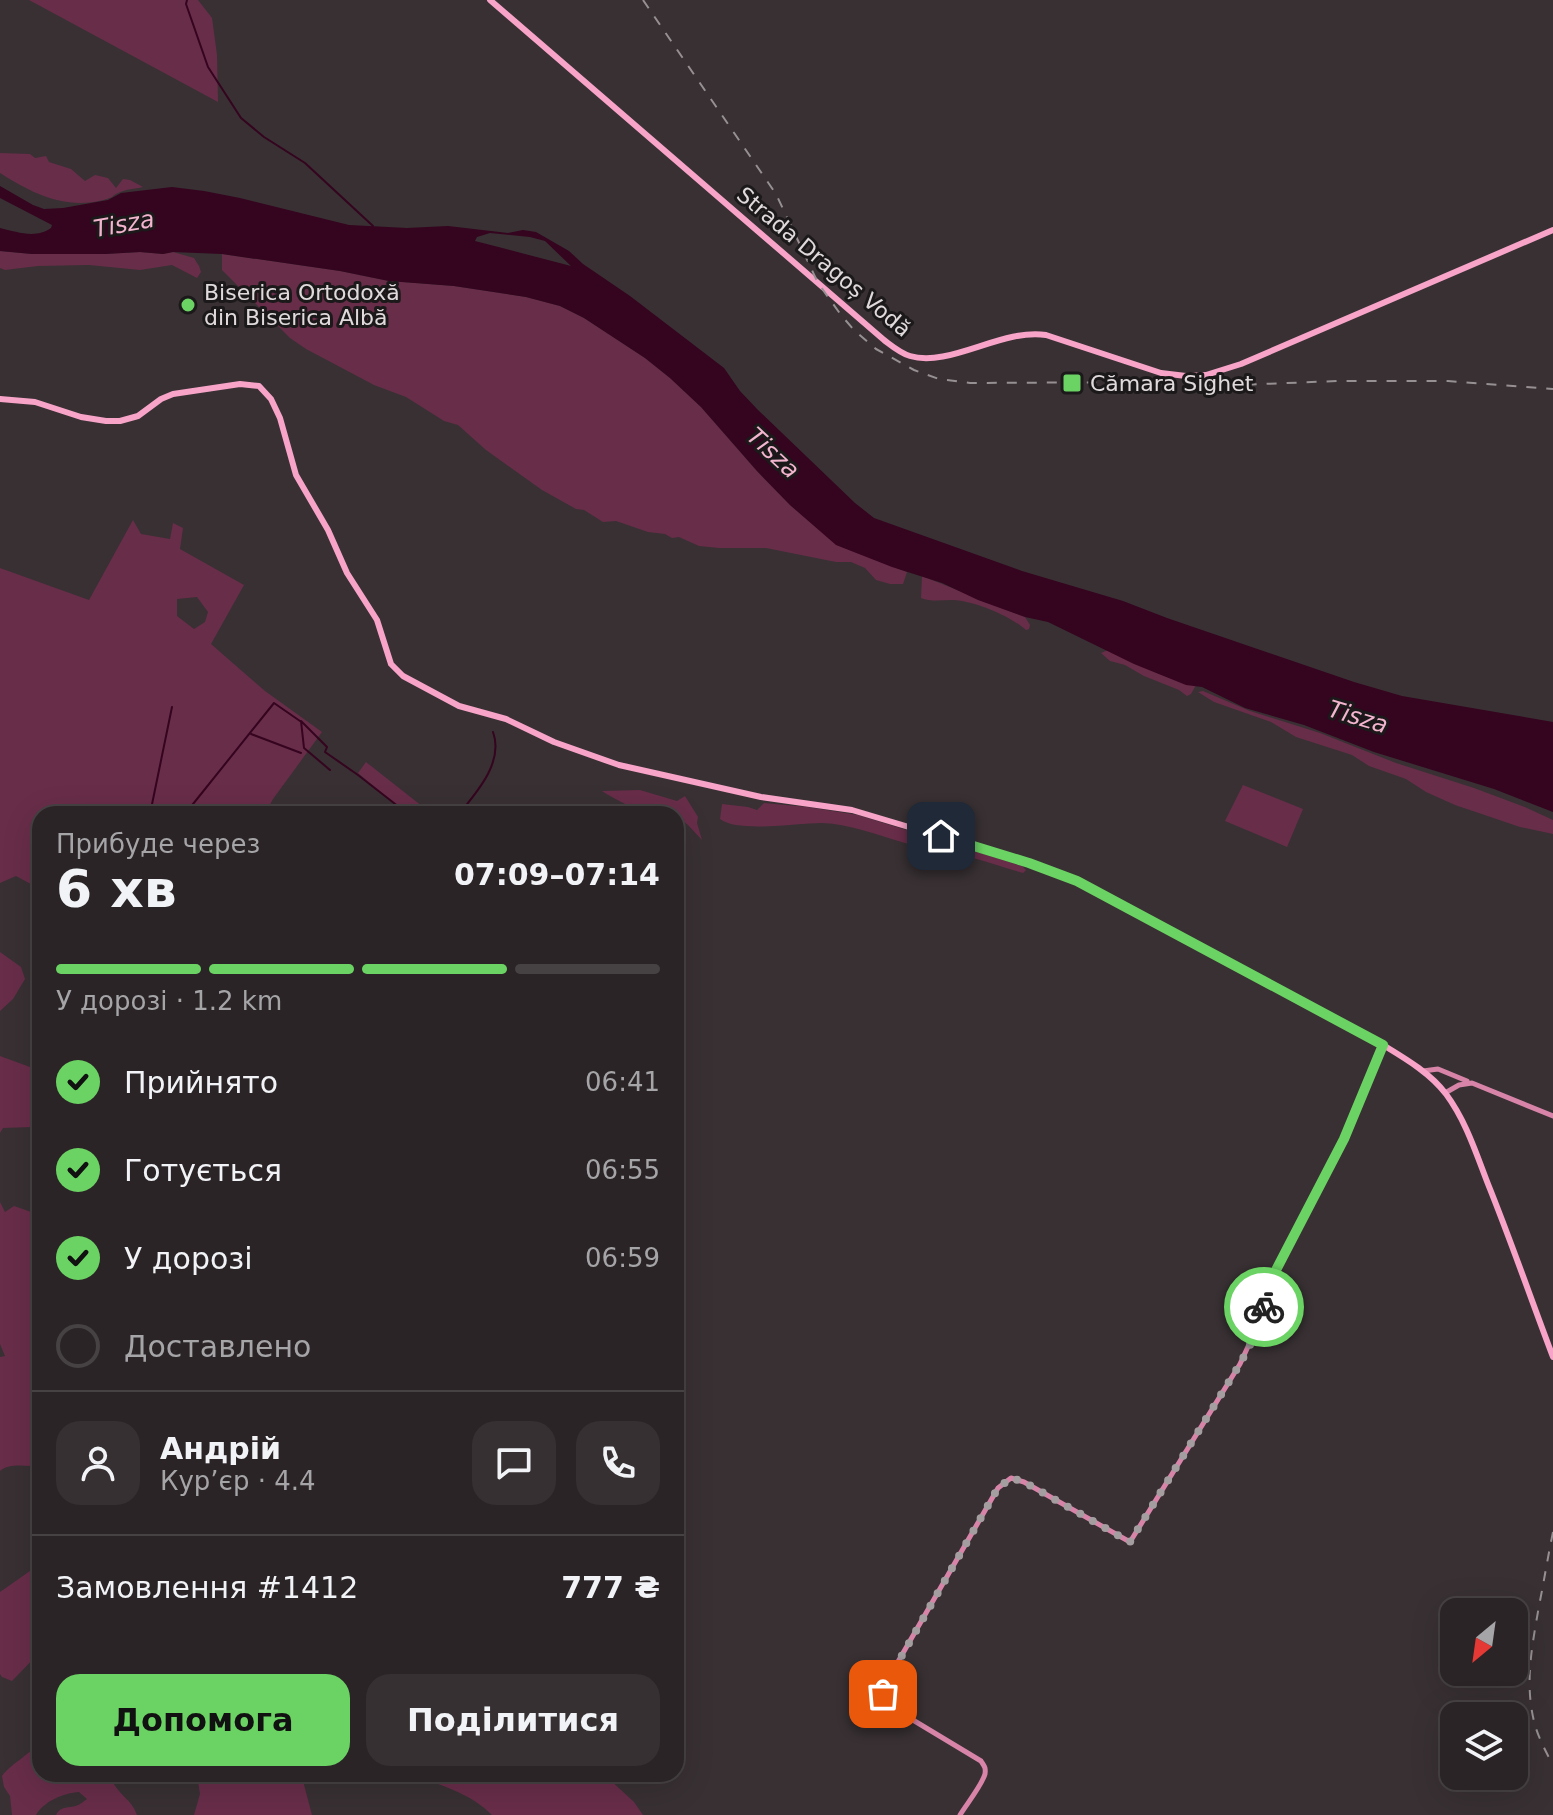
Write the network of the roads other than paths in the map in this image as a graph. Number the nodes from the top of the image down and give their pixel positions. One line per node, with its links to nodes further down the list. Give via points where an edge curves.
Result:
1 (490, 0): 2 (main road, Strada Dragoș Vodă, via 884,340 915,357 1033,333 1161,373 1216,373)
2 (1553, 230)
3 (0, 399): 4 (main road, via 120,421 168,396 203,388 259,386 280,418 296,475 377,620 391,664 403,676 459,706 506,719 619,765 773,799 852,810 1077,881)
4 (1383, 1045): 5 (main road); 10 (street, via 1344,1139 1275,1272 1250,1345 1130,1542 1024,1482 1004,1482 884,1686 888,1705 981,1761 985,1773)
5 (1423, 1071): 6 (street, via 1438,1069); 7 (main road)
6 (1472, 1083): 7 (street); 8 (street)
7 (1445, 1093): 9 (main road, via 1468,1132)
8 (1553, 1116)
9 (1553, 1357)
10 (960, 1815)

